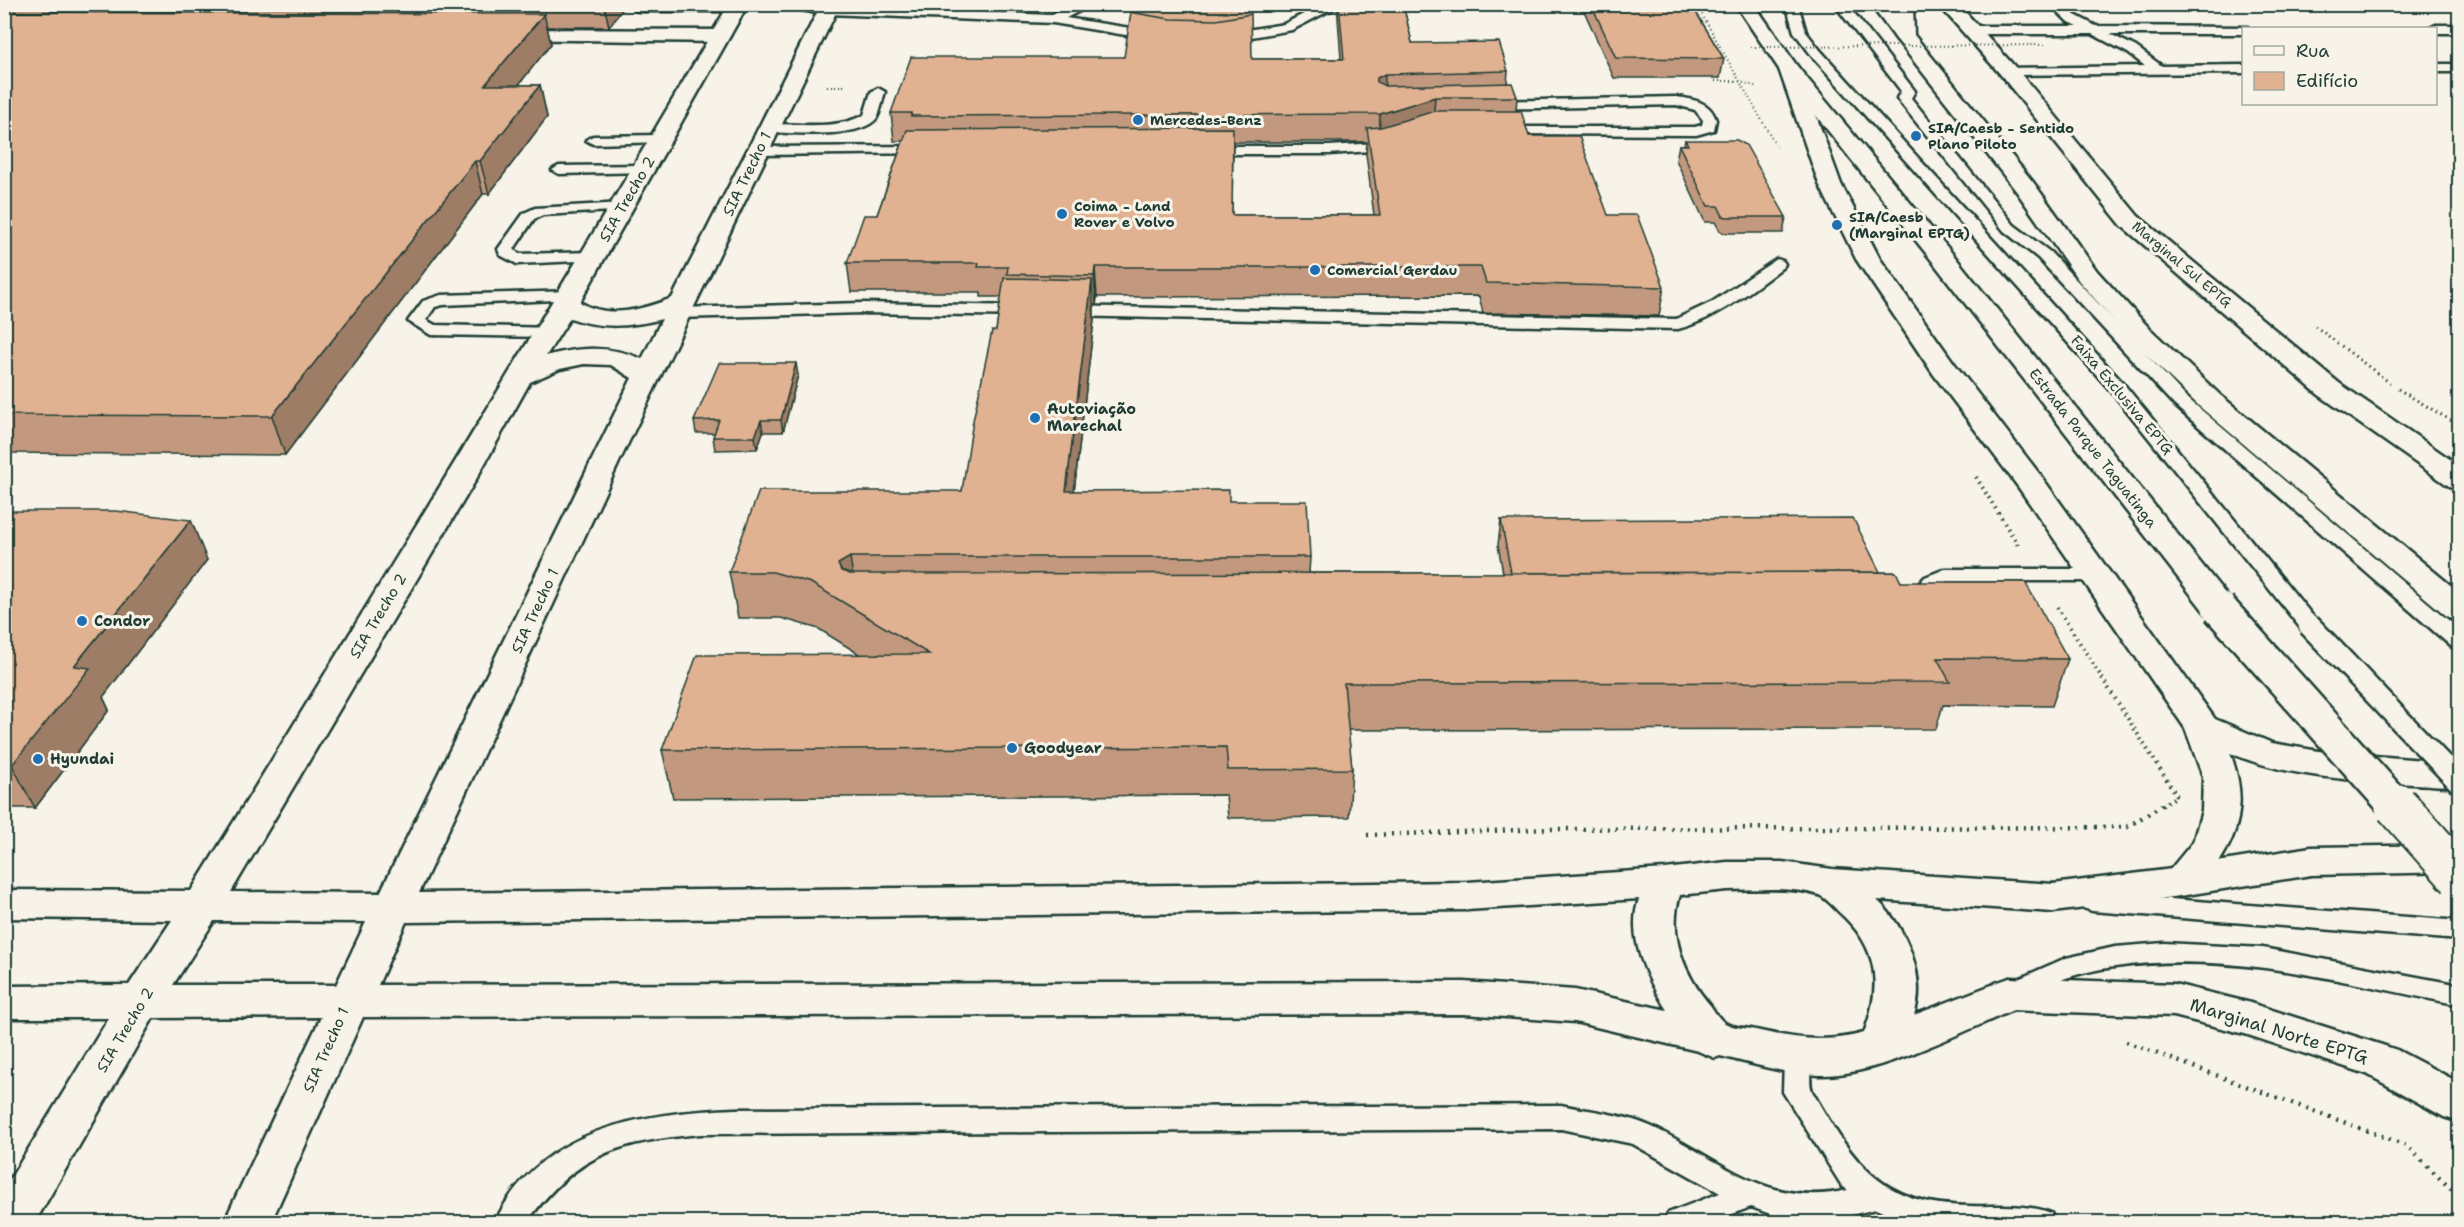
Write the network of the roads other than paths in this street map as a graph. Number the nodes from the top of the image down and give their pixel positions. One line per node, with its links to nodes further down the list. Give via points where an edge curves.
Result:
1 (798, 4): 13 (main road)
2 (1087, 4): 14 (lane)
3 (1336, 4): 24 (lane, via 1288,27 1240,37)
4 (1744, 4): 27 (main road, Estrada Parque Taguatinga)
5 (1792, 4): 57 (lane, Faixa Exclusiva EPTG, bridge, via 1800,32 1816,53 2117,387 2309,625)
6 (1840, 4): 54 (lane, via 1908,91 1904,98 1910,106 2009,228 2044,255 2180,401)
7 (1879, 4): 22 (main road)
8 (1904, 4): 22 (main road)
9 (1947, 4): 17 (main road, Marginal Sul EPTG)
10 (2056, 4): 19 (lane)
11 (739, 6): 12 (lane); 21 (main road, SIA Trecho 2)
12 (639, 7)
13 (830, 7): 14 (lane); 35 (main road, SIA Trecho 1)
14 (1053, 19): 23 (lane)
15 (2437, 29): 16 (lane)
16 (2460, 29)
17 (1969, 30): 19 (lane); 30 (main road, Marginal Sul EPTG)
18 (2242, 30): 19 (lane)
19 (2094, 31): 28 (lane)
20 (483, 35): 21 (main road)
21 (720, 36): 34 (main road, SIA Trecho 2)
22 (1904, 36): 53 (main road, via 2025,187 2088,276 2140,334 2210,401)
23 (1171, 38)
24 (1205, 39)
25 (2437, 68): 26 (lane)
26 (2460, 68)
27 (1789, 69): 51 (main road, via 1830,184 1868,259); 59 (main road, Estrada Parque Taguatinga, bridge, via 2219,608)
28 (2159, 69): 29 (lane); 30 (lane)
29 (2242, 69)
30 (2008, 70): 50 (main road, Marginal Sul EPTG, via 2130,221 2329,389)
31 (878, 92): 35 (lane, via 870,117 858,124)
32 (1480, 105): 33 (lane, via 1676,101 1700,107 1710,120 1709,127 1696,131)
33 (1489, 130)
34 (662, 139): 36 (lane); 40 (main road, SIA Trecho 2)
35 (765, 139): 38 (lane); 46 (main road, SIA Trecho 1)
36 (593, 140)
37 (1405, 141): 39 (lane, via 1379,148)
38 (938, 150)
39 (1187, 150)
40 (644, 168): 41 (lane); 42 (main road, SIA Trecho 2)
41 (560, 170)
42 (624, 207): 43 (main road, SIA Trecho 2); 43 (lane, via 540,211 529,216 506,249 516,259)
43 (593, 257): 45 (main road, SIA Trecho 2)
44 (1777, 264): 46 (lane, via 1720,306 1678,324)
45 (568, 300): 46 (main road, via 577,314 599,319); 47 (main road, SIA Trecho 2); 47 (lane, via 449,298 429,304 416,321 431,330)
46 (679, 308): 48 (main road, SIA Trecho 1)
47 (548, 332): 49 (main road, SIA Trecho 2)
48 (646, 376): 49 (main road, via 630,362 602,356 556,360); 66 (main road, SIA Trecho 1)
49 (519, 377): 65 (main road, SIA Trecho 2)
50 (2460, 480)
51 (2095, 575): 52 (lane, via 1945,575 1931,579 1916,600); 55 (main road)
52 (1893, 608)
53 (2460, 610)
54 (2460, 642)
55 (2202, 727): 56 (main road, via 2265,754 2325,764); 60 (main road, via 2221,777 2221,811 2211,847)
56 (2460, 775)
57 (2460, 783)
58 (2460, 858): 60 (main road, via 2311,861)
59 (2460, 877)
60 (2180, 882): 63 (main road)
61 (1665, 883): 62 (main road, via 1782,876); 66 (main road, via 1467,896); 73 (main road, via 1656,913 1661,962 1682,1003)
62 (1832, 884): 63 (main road); 74 (main road, via 1866,913 1882,935 1896,969 1896,1005)
63 (2052, 898): 67 (lane)
64 (4, 904): 65 (main road)
65 (203, 905): 66 (main road); 70 (main road, SIA Trecho 2)
66 (395, 908): 72 (main road, SIA Trecho 1)
67 (2460, 931)
68 (2010, 994): 69 (lane, via 2065,968 2128,956 2220,952); 74 (main road, Marginal Norte EPTG); 76 (main road, Marginal Norte EPTG, via 2174,1000 2226,1012 2382,1062)
69 (2460, 995)
70 (142, 1000): 71 (main road, Marginal Norte EPTG); 72 (main road, Marginal Norte EPTG); 79 (main road, SIA Trecho 2)
71 (4, 1002)
72 (348, 1002): 73 (main road, Marginal Norte EPTG, via 1464,998 1575,1006); 80 (main road, SIA Trecho 1)
73 (1715, 1041): 75 (main road, Marginal Norte EPTG)
74 (1881, 1046): 75 (main road, Marginal Norte EPTG, via 1839,1057)
75 (1798, 1057): 78 (lane, via 1797,1092 1852,1177)
76 (2460, 1104)
77 (1750, 1194): 78 (lane, via 1787,1207 1826,1208); 81 (lane, via 1639,1134 1561,1117 767,1121 677,1124 605,1138 573,1155 546,1176); 82 (lane)
78 (1878, 1196): 83 (lane, via 1910,1212)
79 (10, 1222)
80 (248, 1222)
81 (510, 1222)
82 (1679, 1222)
83 (2040, 1222)

